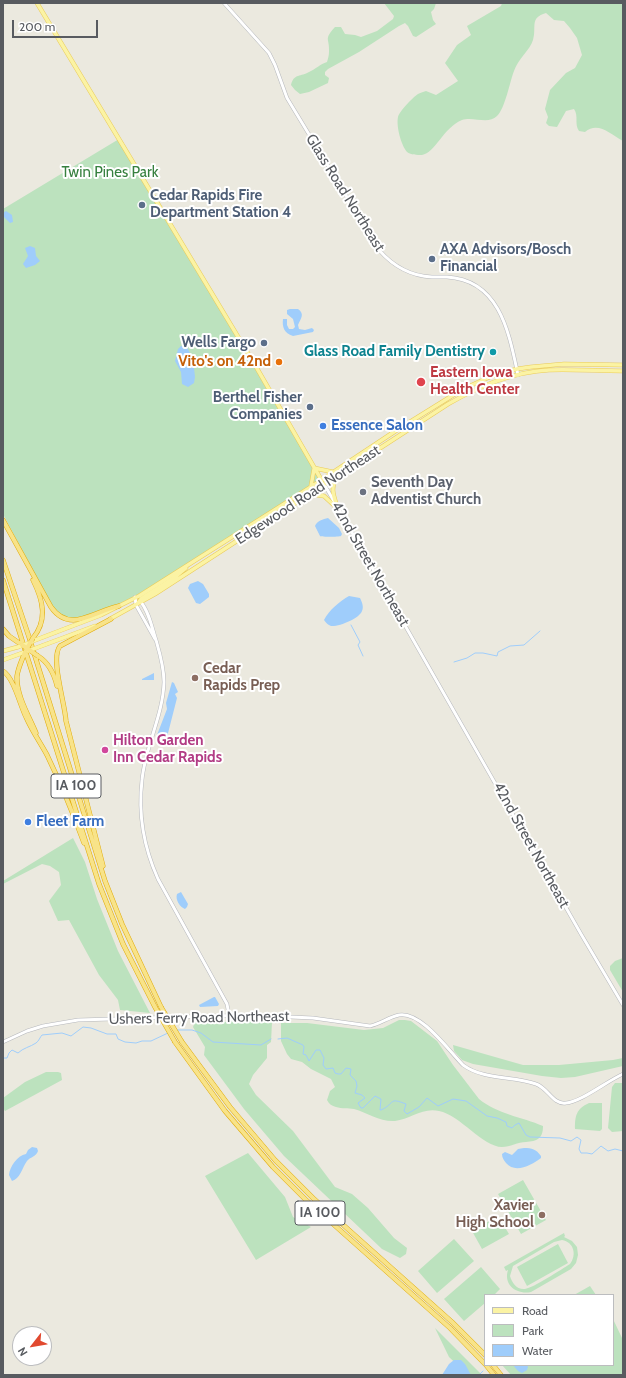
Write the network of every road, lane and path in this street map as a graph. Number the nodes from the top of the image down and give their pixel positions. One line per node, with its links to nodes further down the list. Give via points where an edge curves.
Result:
1 (37, 3): 9 (main road, 42nd Street Northeast, via 255,365)
2 (224, 3): 5 (street, Glass Road Northeast, via 269,53 287,98 379,250 391,262 408,272 430,277 460,279 482,290 495,304 504,320)
3 (600, 365): 4 (main road, Edgewood Road Northeast); 5 (main road, Edgewood Road Northeast, via 549,364); 6 (main road)
4 (623, 365)
5 (517, 369): 8 (street, Glass Road Northeast); 10 (main road, Edgewood Road Northeast, via 492,376 463,389)
6 (587, 370): 7 (main road, Edgewood Road Northeast); 8 (main road, Edgewood Road Northeast, via 549,370)
7 (623, 371)
8 (518, 375): 11 (main road, Edgewood Road Northeast, via 493,381 464,395)
9 (314, 468): 10 (main road); 12 (main road, 42nd Street Northeast); 14 (main road)
10 (334, 472): 12 (main road, Edgewood Road Northeast)
11 (340, 474): 13 (main road, Edgewood Road Northeast); 16 (main road, via 334,482 332,492)
12 (322, 480): 13 (main road, 42nd Street Northeast); 14 (main road, Edgewood Road Northeast)
13 (324, 484): 15 (main road, Edgewood Road Northeast); 16 (street, 42nd Street Northeast)
14 (311, 487): 21 (main road, Edgewood Road Northeast, via 193,561)
15 (309, 494): 16 (main road, via 324,496); 21 (main road, Edgewood Road Northeast)
16 (338, 509): 37 (street, 42nd Street Northeast)
17 (3, 520): 18 (highway)
18 (12, 537): 23 (highway, via 55,614 61,618 82,619); 26 (highway, via 42,601 42,620)
19 (3, 560): 36 (highway, IA 100)
20 (3, 580): 35 (highway, IA 100)
21 (139, 600): 22 (main road, Edgewood Road Northeast); 22 (street); 23 (main road, Edgewood Road Northeast); 27 (street, via 153,628)
22 (136, 605): 24 (main road, Edgewood Road Northeast); 27 (street)
23 (119, 606): 26 (main road, Edgewood Road Northeast)
24 (111, 619): 29 (main road, Edgewood Road Northeast, bridge); 33 (highway, via 58,648 56,665)
25 (3, 629): 28 (highway)
26 (32, 641): 28 (main road, Edgewood Road Northeast, bridge); 29 (highway, bridge)
27 (156, 641): 38 (street, via 161,655 164,682 141,781 144,835 158,879 227,1004)
28 (20, 646): 29 (highway, bridge); 30 (main road, Edgewood Road Northeast)
29 (27, 650): 31 (main road, Edgewood Road Northeast, bridge); 33 (highway, bridge, via 45,660 50,666); 34 (highway, via 17,674 18,688)
30 (3, 651)
31 (3, 660)
32 (3, 671): 34 (highway, via 10,678 25,717)
33 (66, 721): 36 (highway)
34 (40, 742): 35 (highway, via 66,799)
35 (99, 884): 42 (highway, IA 100, bridge, via 123,944 155,1007 176,1042 245,1136 277,1172 455,1332)
36 (114, 905): 41 (highway, IA 100, bridge, via 161,1007 182,1042 230,1107 275,1160 313,1198)
37 (623, 1005)
38 (229, 1015): 39 (street, Ushers Ferry Road Northeast, via 78,1020 43,1026); 40 (street, Ushers Ferry Road Northeast, via 313,1018 370,1026 394,1016 406,1015 435,1034 467,1068 499,1078 536,1084 554,1099 564,1103 576,1100)
39 (3, 1042)
40 (623, 1074)
41 (484, 1354)
42 (484, 1364)
43 (486, 1366): 45 (highway, IA 100)
44 (495, 1366): 46 (highway)
45 (494, 1375)
46 (501, 1375)

